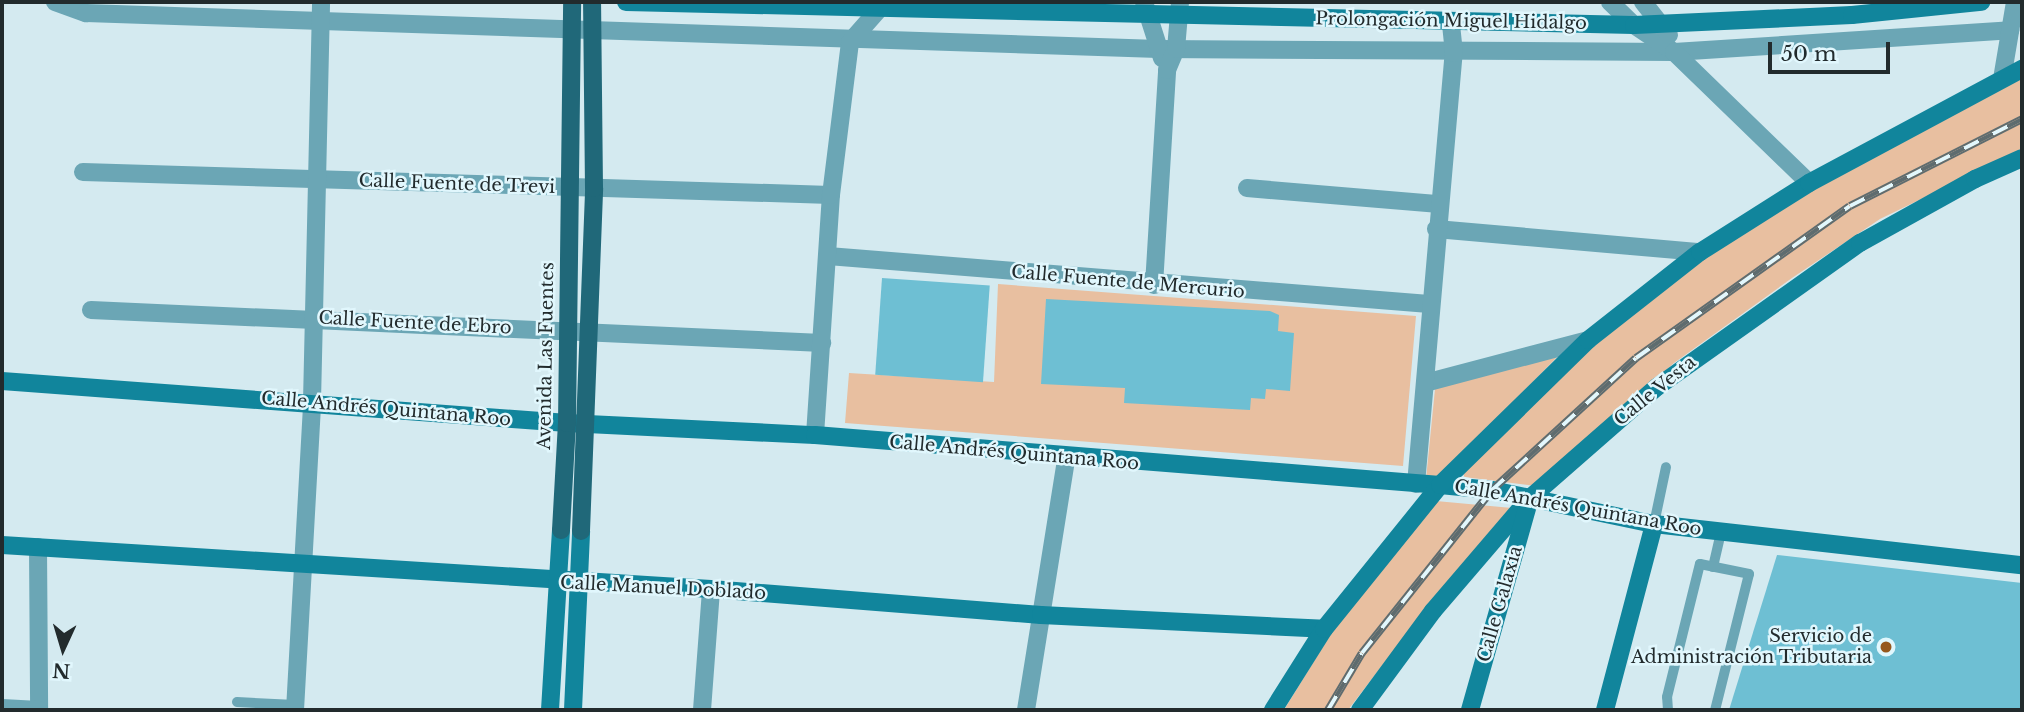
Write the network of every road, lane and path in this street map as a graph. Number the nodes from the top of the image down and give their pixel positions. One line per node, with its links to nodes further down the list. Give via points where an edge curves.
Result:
1 (55, 2): 15 (street, via 86,13)
2 (321, 2): 15 (street)
3 (572, 2): 19 (main road, Avenida Las Fuentes)
4 (592, 2): 20 (main road)
5 (626, 2): 10 (main road, Prolongación Miguel Hidalgo)
6 (1610, 2): 17 (street)
7 (1643, 2): 16 (street)
8 (1981, 2): 16 (main road, Prolongación Miguel Hidalgo, via 1852,15)
9 (2015, 2): 18 (street)
10 (785, 4): 11 (main road, Prolongación Miguel Hidalgo)
11 (880, 8): 12 (main road, Prolongación Miguel Hidalgo); 21 (street)
12 (1145, 8): 13 (main road, Prolongación Miguel Hidalgo); 22 (street)
13 (1180, 9): 14 (main road, Prolongación Miguel Hidalgo); 22 (street)
14 (1451, 22): 17 (main road, Prolongación Miguel Hidalgo); 23 (street)
15 (321, 23): 19 (street); 29 (street)
16 (1661, 23): 17 (main road, Prolongación Miguel Hidalgo); 24 (street)
17 (1634, 25): 24 (street)
18 (2010, 30): 24 (street); 26 (street)
19 (572, 31): 20 (street); 31 (main road, Avenida Las Fuentes)
20 (593, 32): 21 (street); 32 (main road)
21 (850, 42): 22 (street); 34 (street)
22 (1167, 49): 23 (street); 39 (street)
23 (1454, 52): 24 (street); 35 (street)
24 (1674, 52): 30 (street)
25 (2022, 69): 26 (main road)
26 (2002, 79): 30 (main road)
27 (2022, 158): 57 (main road, Calle Vesta, via 1860,243 1735,328 1657,387)
28 (83, 172): 29 (street, Calle Fuente de Trevi)
29 (317, 180): 31 (street, Calle Fuente de Trevi); 42 (street)
30 (1809, 183): 37 (main road)
31 (571, 187): 32 (street, Calle Fuente de Trevi); 43 (main road, Avenida Las Fuentes)
32 (594, 188): 34 (street, Calle Fuente de Trevi); 44 (main road)
33 (1247, 188): 35 (street)
34 (831, 195): 38 (street)
35 (1439, 204): 36 (street)
36 (1436, 229): 37 (street); 40 (street)
37 (1700, 252): 45 (main road)
38 (828, 256): 39 (street, Calle Fuente de Mercurio); 46 (street)
39 (1154, 285): 40 (street, Calle Fuente de Mercurio)
40 (1429, 304): 48 (street)
41 (91, 310): 42 (street, Calle Fuente de Ebro)
42 (313, 318): 43 (street, Calle Fuente de Ebro); 49 (street)
43 (567, 331): 44 (street, Calle Fuente de Ebro); 50 (main road, Avenida Las Fuentes)
44 (589, 332): 46 (street, Calle Fuente de Ebro); 51 (main road)
45 (1588, 340): 48 (street); 56 (main road)
46 (822, 343): 52 (street)
47 (2, 381): 49 (main road, Calle Andrés Quintana Roo)
48 (1425, 383): 55 (street)
49 (312, 402): 50 (main road, Calle Andrés Quintana Roo); 62 (street)
50 (567, 423): 51 (main road, Calle Andrés Quintana Roo); 65 (main road, Avenida Las Fuentes)
51 (585, 424): 52 (main road, Calle Andrés Quintana Roo); 66 (main road)
52 (815, 435): 53 (main road, Calle Andrés Quintana Roo)
53 (1066, 459): 55 (main road, Calle Andrés Quintana Roo); 68 (street)
54 (1666, 467): 58 (lane)
55 (1416, 484): 56 (main road, Calle Andrés Quintana Roo)
56 (1440, 485): 57 (main road, Calle Andrés Quintana Roo); 69 (main road)
57 (1530, 498): 58 (main road, Calle Andrés Quintana Roo); 79 (main road, Calle Vesta, via 1433,611); 80 (main road, Calle Galaxia)
58 (1654, 524): 59 (main road, Calle Andrés Quintana Roo); 81 (main road)
59 (1721, 532): 63 (main road, Calle Andrés Quintana Roo); 64 (lane)
60 (2, 545): 61 (main road, Calle Manuel Doblado)
61 (38, 547): 62 (main road, Calle Manuel Doblado); 73 (street)
62 (305, 565): 65 (main road, Calle Manuel Doblado); 72 (street)
63 (2022, 565)
64 (1713, 567): 82 (lane, via 1700,564 1667,697); 83 (lane, via 1749,574)
65 (557, 582): 66 (main road, Calle Manuel Doblado); 74 (main road, Avenida Las Fuentes)
66 (579, 582): 67 (main road, Calle Manuel Doblado); 75 (main road)
67 (710, 589): 68 (main road, Calle Manuel Doblado); 76 (street)
68 (1041, 615): 69 (main road, Calle Manuel Doblado); 77 (street)
69 (1324, 629): 78 (main road)
70 (237, 702): 72 (lane)
71 (2, 708): 73 (street)
72 (295, 708)
73 (39, 710)
74 (550, 710)
75 (573, 710)
76 (702, 710)
77 (1026, 710)
78 (1273, 710)
79 (1360, 710)
80 (1470, 710)
81 (1605, 710)
82 (1668, 710)
83 (1715, 710)

